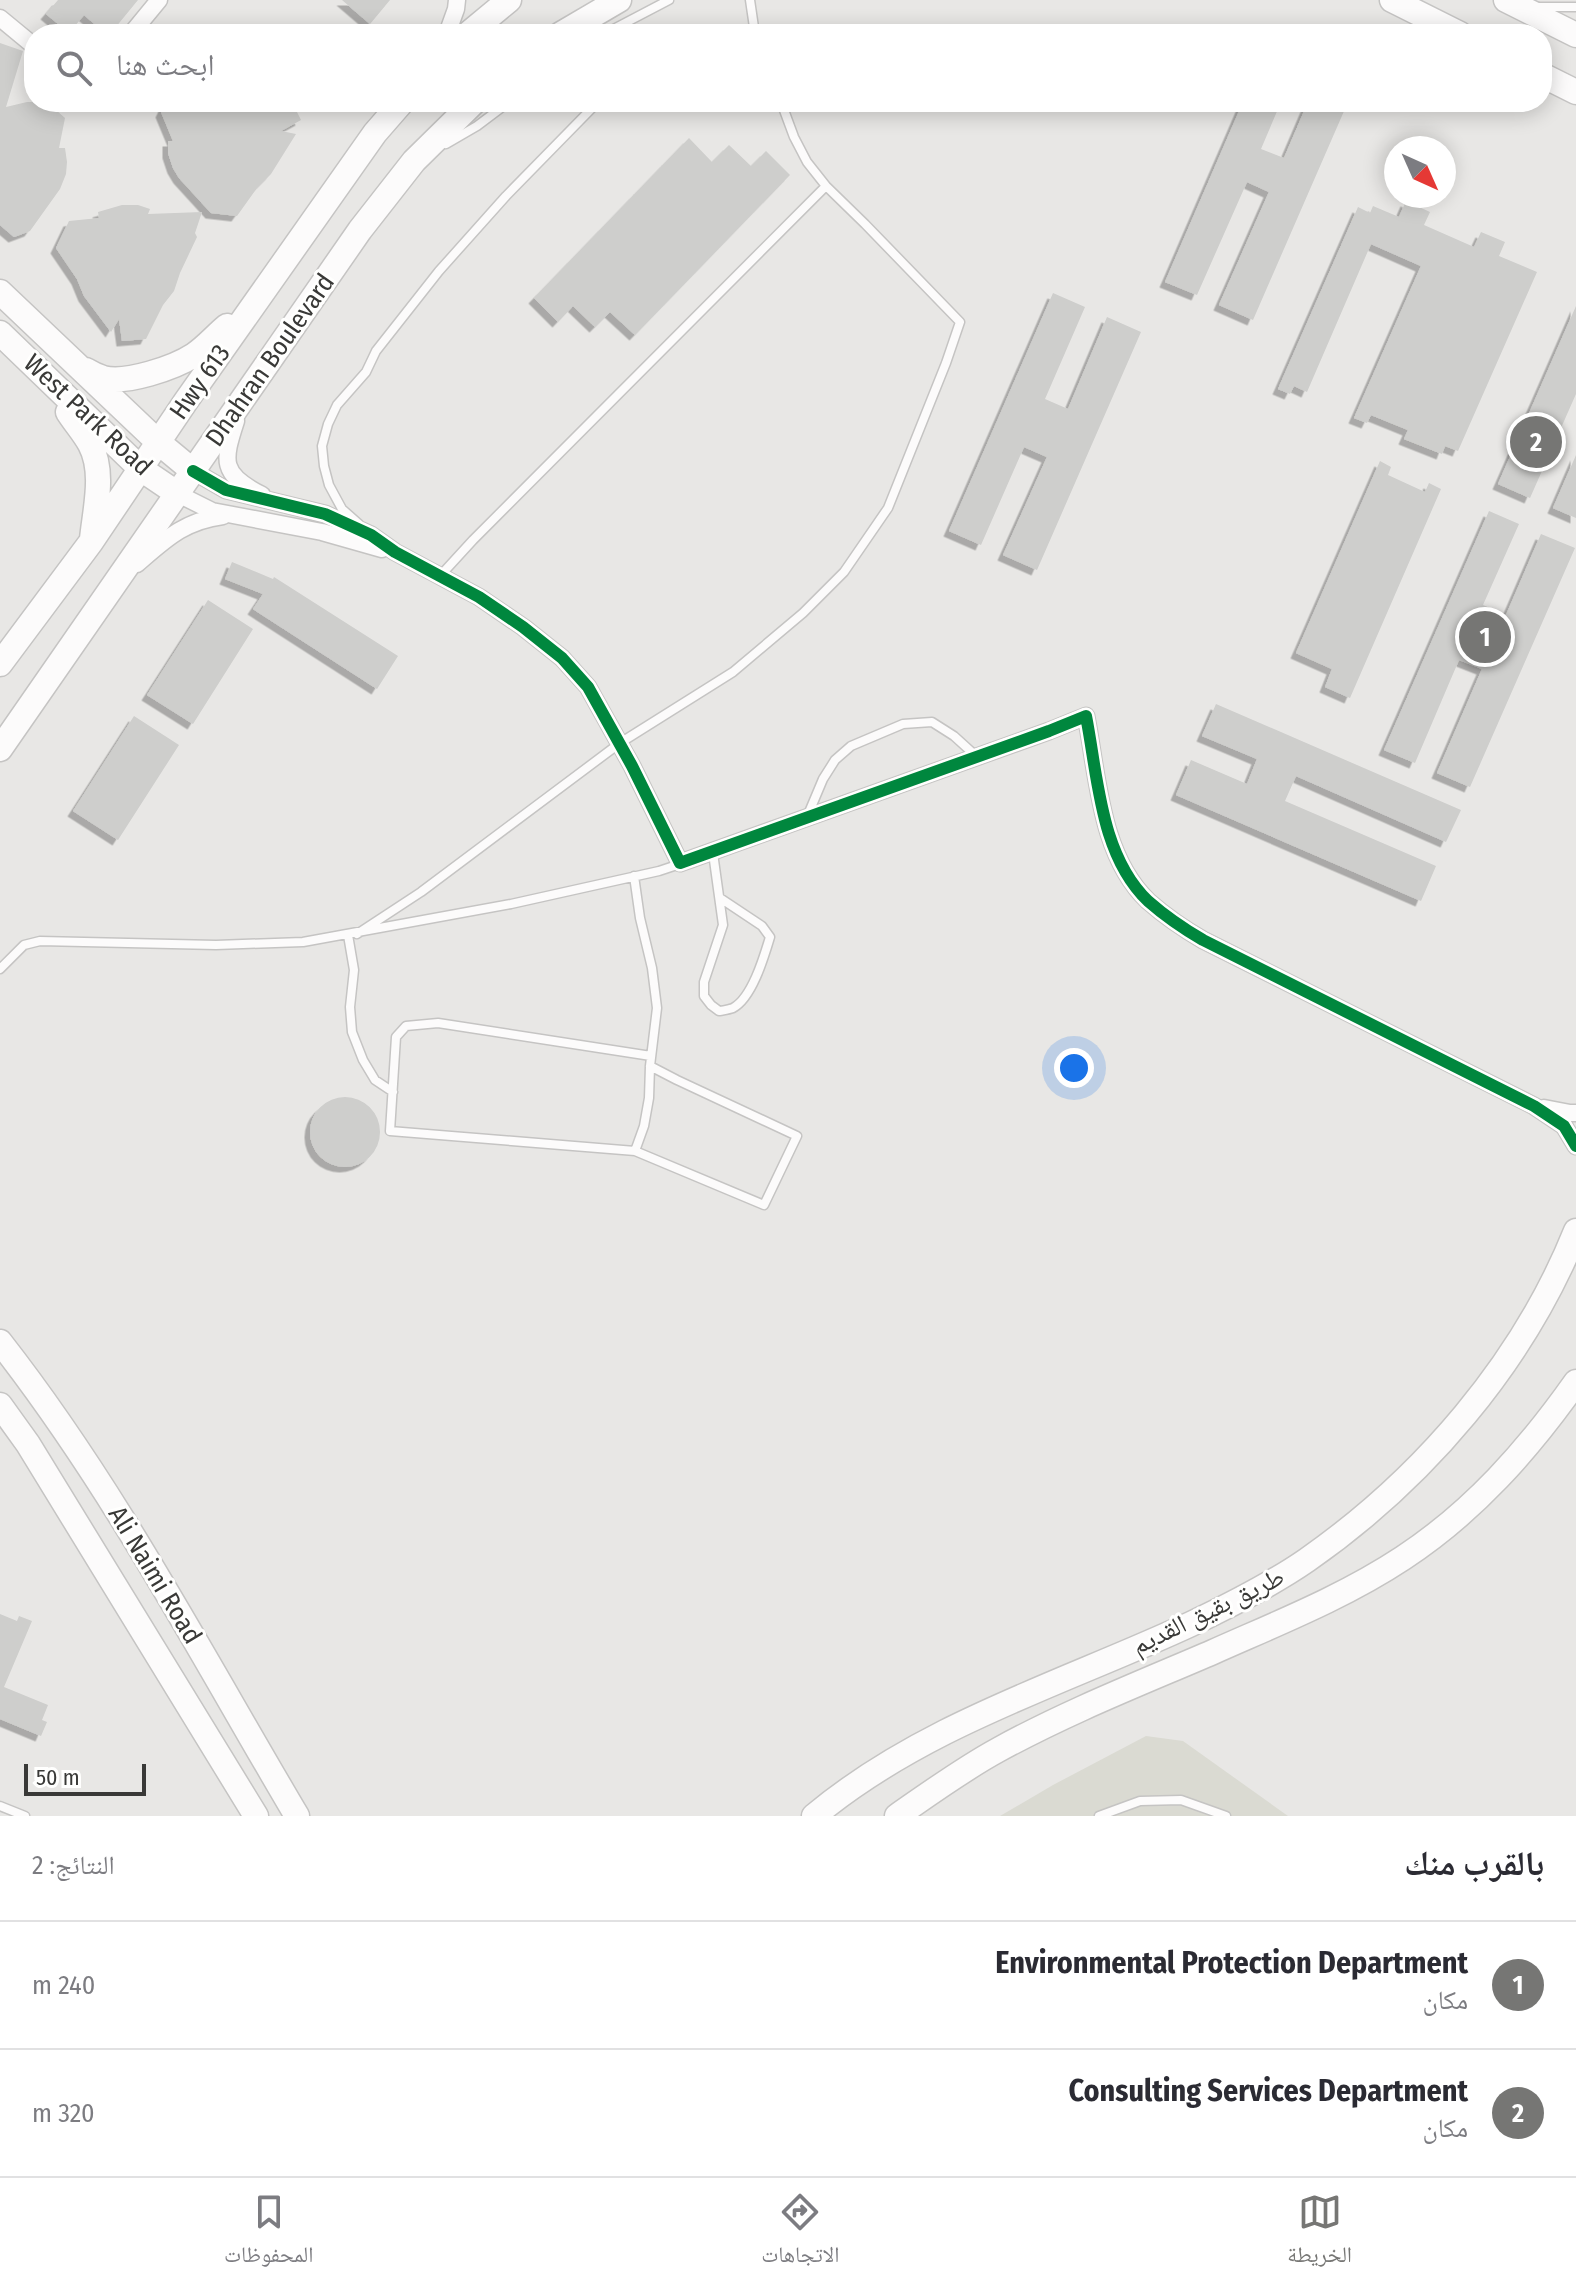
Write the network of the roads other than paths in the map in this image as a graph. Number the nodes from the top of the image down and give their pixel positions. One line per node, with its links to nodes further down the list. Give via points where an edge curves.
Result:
1 (159, 0): 11 (street)
2 (457, 0): 12 (street)
3 (509, 0): 13 (main road)
4 (619, 0): 14 (main road)
5 (669, 0): 15 (lane)
6 (750, 0): 16 (lane)
7 (1392, 0): 17 (main road)
8 (1512, 4): 9 (lane); 18 (main road)
9 (1576, 7)
10 (0, 18): 19 (street)
11 (139, 24)
12 (451, 24)
13 (480, 24)
14 (578, 24)
15 (623, 24)
16 (754, 24)
17 (1440, 24)
18 (1576, 35)
19 (24, 38)
20 (1552, 80): 21 (main road)
21 (1576, 92)
22 (393, 112): 30 (main road, Hwy 613)
23 (464, 112): 27 (main road, Dhahran Boulevard)
24 (496, 112): 27 (lane)
25 (588, 112): 41 (lane, via 439,271 337,405 322,446 324,466 342,509)
26 (785, 112): 28 (lane, via 807,162)
27 (414, 161): 34 (main road, Dhahran Boulevard)
28 (826, 186): 44 (lane); 47 (lane, via 960,322 946,363 888,508 844,572 733,672)
29 (0, 292): 32 (main road, West Park Road)
30 (262, 295): 32 (main road, via 181,363 114,379 100,378); 35 (main road, Hwy 613)
31 (0, 333): 33 (main road, West Park Road)
32 (73, 363): 35 (main road, West Park Road)
33 (37, 368): 36 (main road, West Park Road); 42 (main road, via 97,463)
34 (242, 401): 37 (main road, Dhahran Boulevard); 39 (street, via 226,462 249,489)
35 (158, 442): 36 (main road, Hwy 613); 37 (main road, West Park Road)
36 (141, 469): 38 (main road, West Park Road); 42 (main road, Hwy 613)
37 (193, 471): 38 (main road, Dhahran Boulevard); 39 (street, via 226,490)
38 (178, 494): 40 (street); 45 (main road, Dhahran Boulevard)
39 (286, 505): 41 (street, via 325,514)
40 (233, 515): 43 (street); 45 (street, via 188,524)
41 (371, 535): 43 (street)
42 (91, 542): 46 (main road, Hwy 613)
43 (395, 552): 44 (street)
44 (440, 576): 47 (street, via 479,597 562,658 588,687)
45 (120, 578): 48 (main road, Dhahran Boulevard)
46 (0, 664)
47 (620, 743): 52 (street); 55 (lane, via 421,892)
48 (0, 749)
49 (977, 757): 50 (street); 50 (lane, via 932,722 903,724 851,746 835,760); 59 (street, via 1086,716 1111,840 1146,899 1203,940)
50 (807, 817): 51 (street)
51 (713, 853): 52 (street); 54 (lane)
52 (680, 863): 53 (lane)
53 (634, 876): 55 (lane); 57 (lane, via 657,1008)
54 (720, 898): 54 (lane, via 723,925 704,982 704,996 719,1011 732,1009 743,998 770,937)
55 (353, 934): 56 (lane, via 216,945 40,941 24,945); 58 (lane, via 352,1032 375,1080)
56 (0, 969)
57 (651, 1061): 58 (lane, via 438,1023 406,1026 396,1037); 62 (lane, via 649,1098); 62 (lane, via 797,1136 764,1205)
58 (393, 1092): 62 (lane, via 390,1131)
59 (1534, 1106): 60 (street); 61 (street, via 1564,1126)
60 (1576, 1113)
61 (1576, 1146)
62 (635, 1151)
63 (1576, 1215): 64 (street)
64 (1572, 1240): 72 (main road, طريق بقيق القديم, via 1541,1304 1468,1410 1388,1496 1317,1552 1251,1595 935,1738 883,1766)
65 (0, 1342): 71 (main road, Ali Naimi Road, via 77,1449 182,1616)
66 (1576, 1382): 73 (main road, طريق بقيق القديم, via 1519,1457 1483,1494 1404,1558 1356,1587 997,1751)
67 (0, 1405): 70 (main road, Ali Naimi Road)
68 (0, 1806): 69 (lane)
69 (25, 1816)
70 (256, 1816)
71 (297, 1816)
72 (814, 1816)
73 (897, 1816)
74 (1099, 1816): 75 (lane, via 1140,1801 1181,1800)
75 (1226, 1816)

